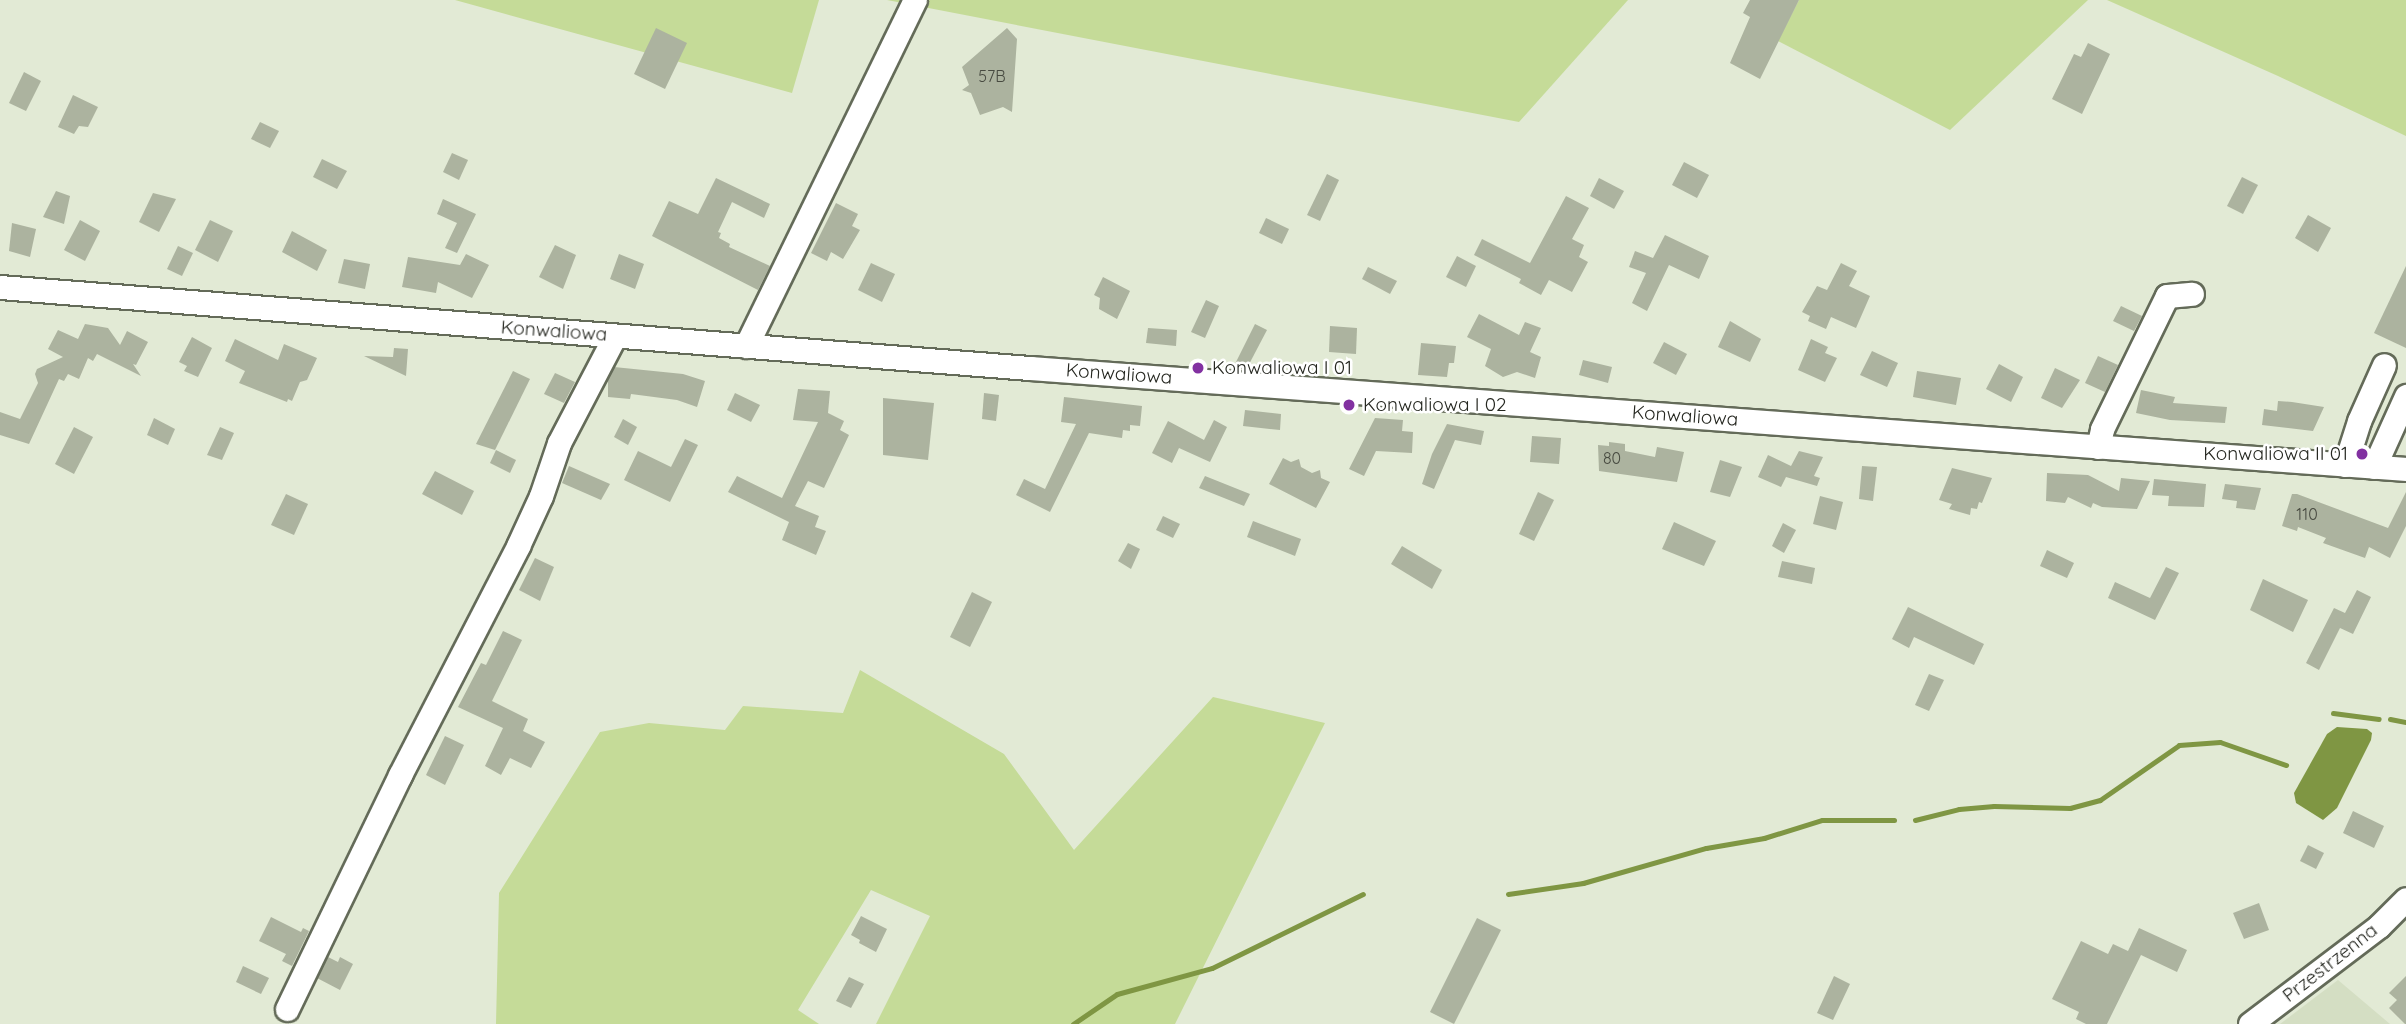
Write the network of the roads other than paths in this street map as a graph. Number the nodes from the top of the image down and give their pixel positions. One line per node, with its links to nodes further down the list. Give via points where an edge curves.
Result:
1 (915, 0): 5 (street)
2 (0, 287): 4 (street, Konwaliowa)
3 (2192, 293): 8 (street, via 2167,296 2102,429)
4 (615, 335): 5 (street, Konwaliowa); 13 (street, via 559,443 518,546)
5 (746, 346): 8 (street, Konwaliowa)
6 (2384, 365): 9 (street)
7 (2406, 396): 10 (street)
8 (2098, 447): 9 (street, Konwaliowa)
9 (2345, 465): 10 (street, Konwaliowa)
10 (2374, 467): 11 (street, Konwaliowa)
11 (2406, 469)
12 (2406, 899): 14 (street, Przestrzenna, via 2379,926)
13 (287, 1009)
14 (2250, 1024)

